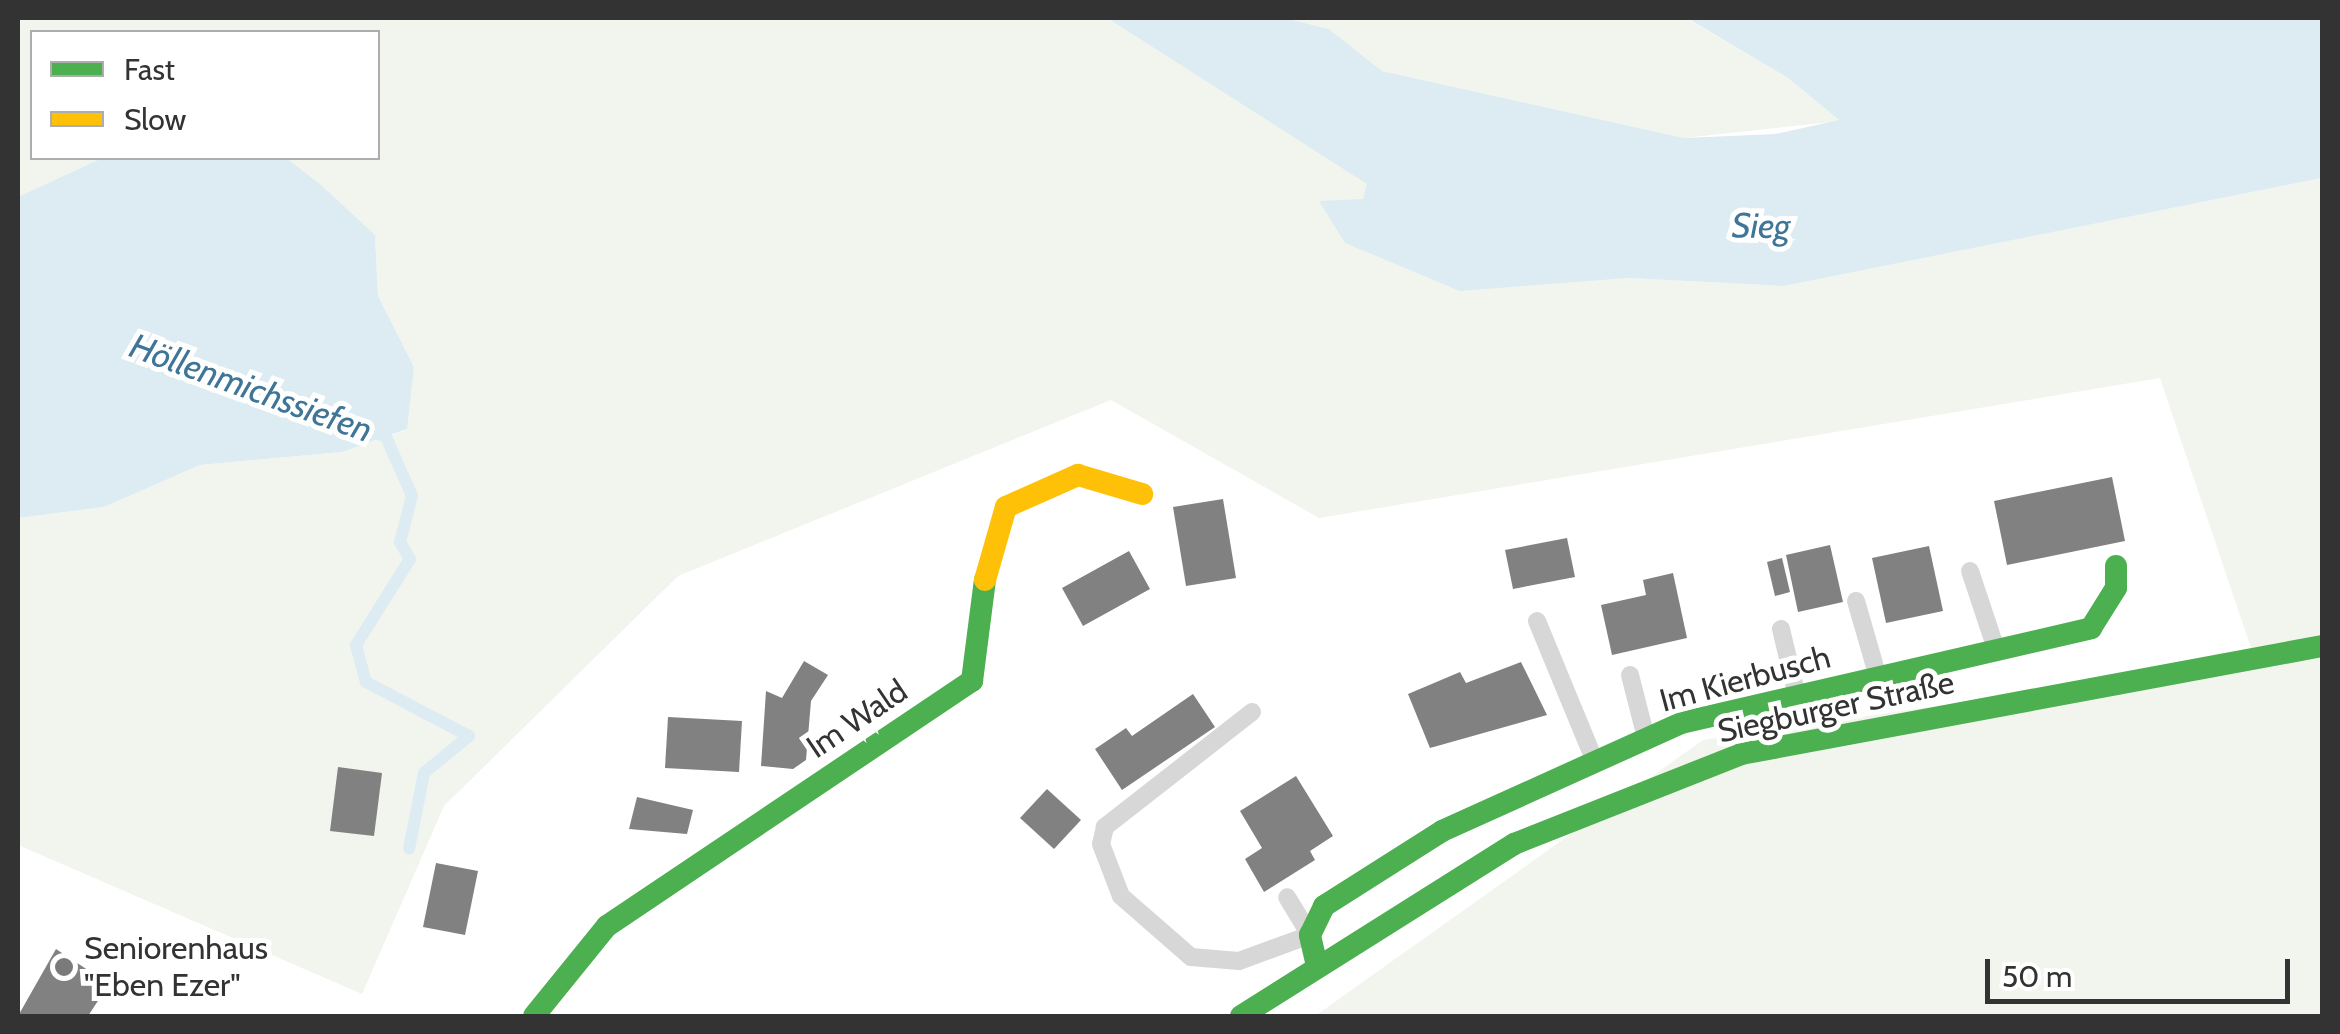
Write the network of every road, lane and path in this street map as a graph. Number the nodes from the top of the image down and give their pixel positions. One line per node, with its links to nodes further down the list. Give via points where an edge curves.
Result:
1 (1142, 494): 18 (street, Im Wald, via 1078,475 1006,508 987,568 972,680 607,926)
2 (2116, 566): 8 (street, Im Kierbusch, via 2116,588 2091,628)
3 (1970, 571): 8 (lane)
4 (1856, 601): 10 (lane)
5 (1538, 621): 14 (lane)
6 (1781, 629): 11 (lane)
7 (2322, 646): 17 (street, Siegburger Straße, via 1741,754 1514,844)
8 (1997, 652): 10 (street, Im Kierbusch)
9 (1630, 676): 13 (lane)
10 (1878, 678): 11 (street, Im Kierbusch)
11 (1798, 697): 13 (street, Im Kierbusch, via 1681,723)
12 (1252, 712): 16 (lane, via 1105,828 1102,844 1121,896 1190,957 1239,961)
13 (1646, 739): 14 (street, Im Kierbusch)
14 (1596, 762): 16 (street, Im Kierbusch, via 1442,831 1324,906)
15 (1287, 897): 16 (lane)
16 (1310, 934): 17 (street)
17 (1317, 966): 19 (street, Siegburger Straße)
18 (534, 1016)
19 (1241, 1016)

